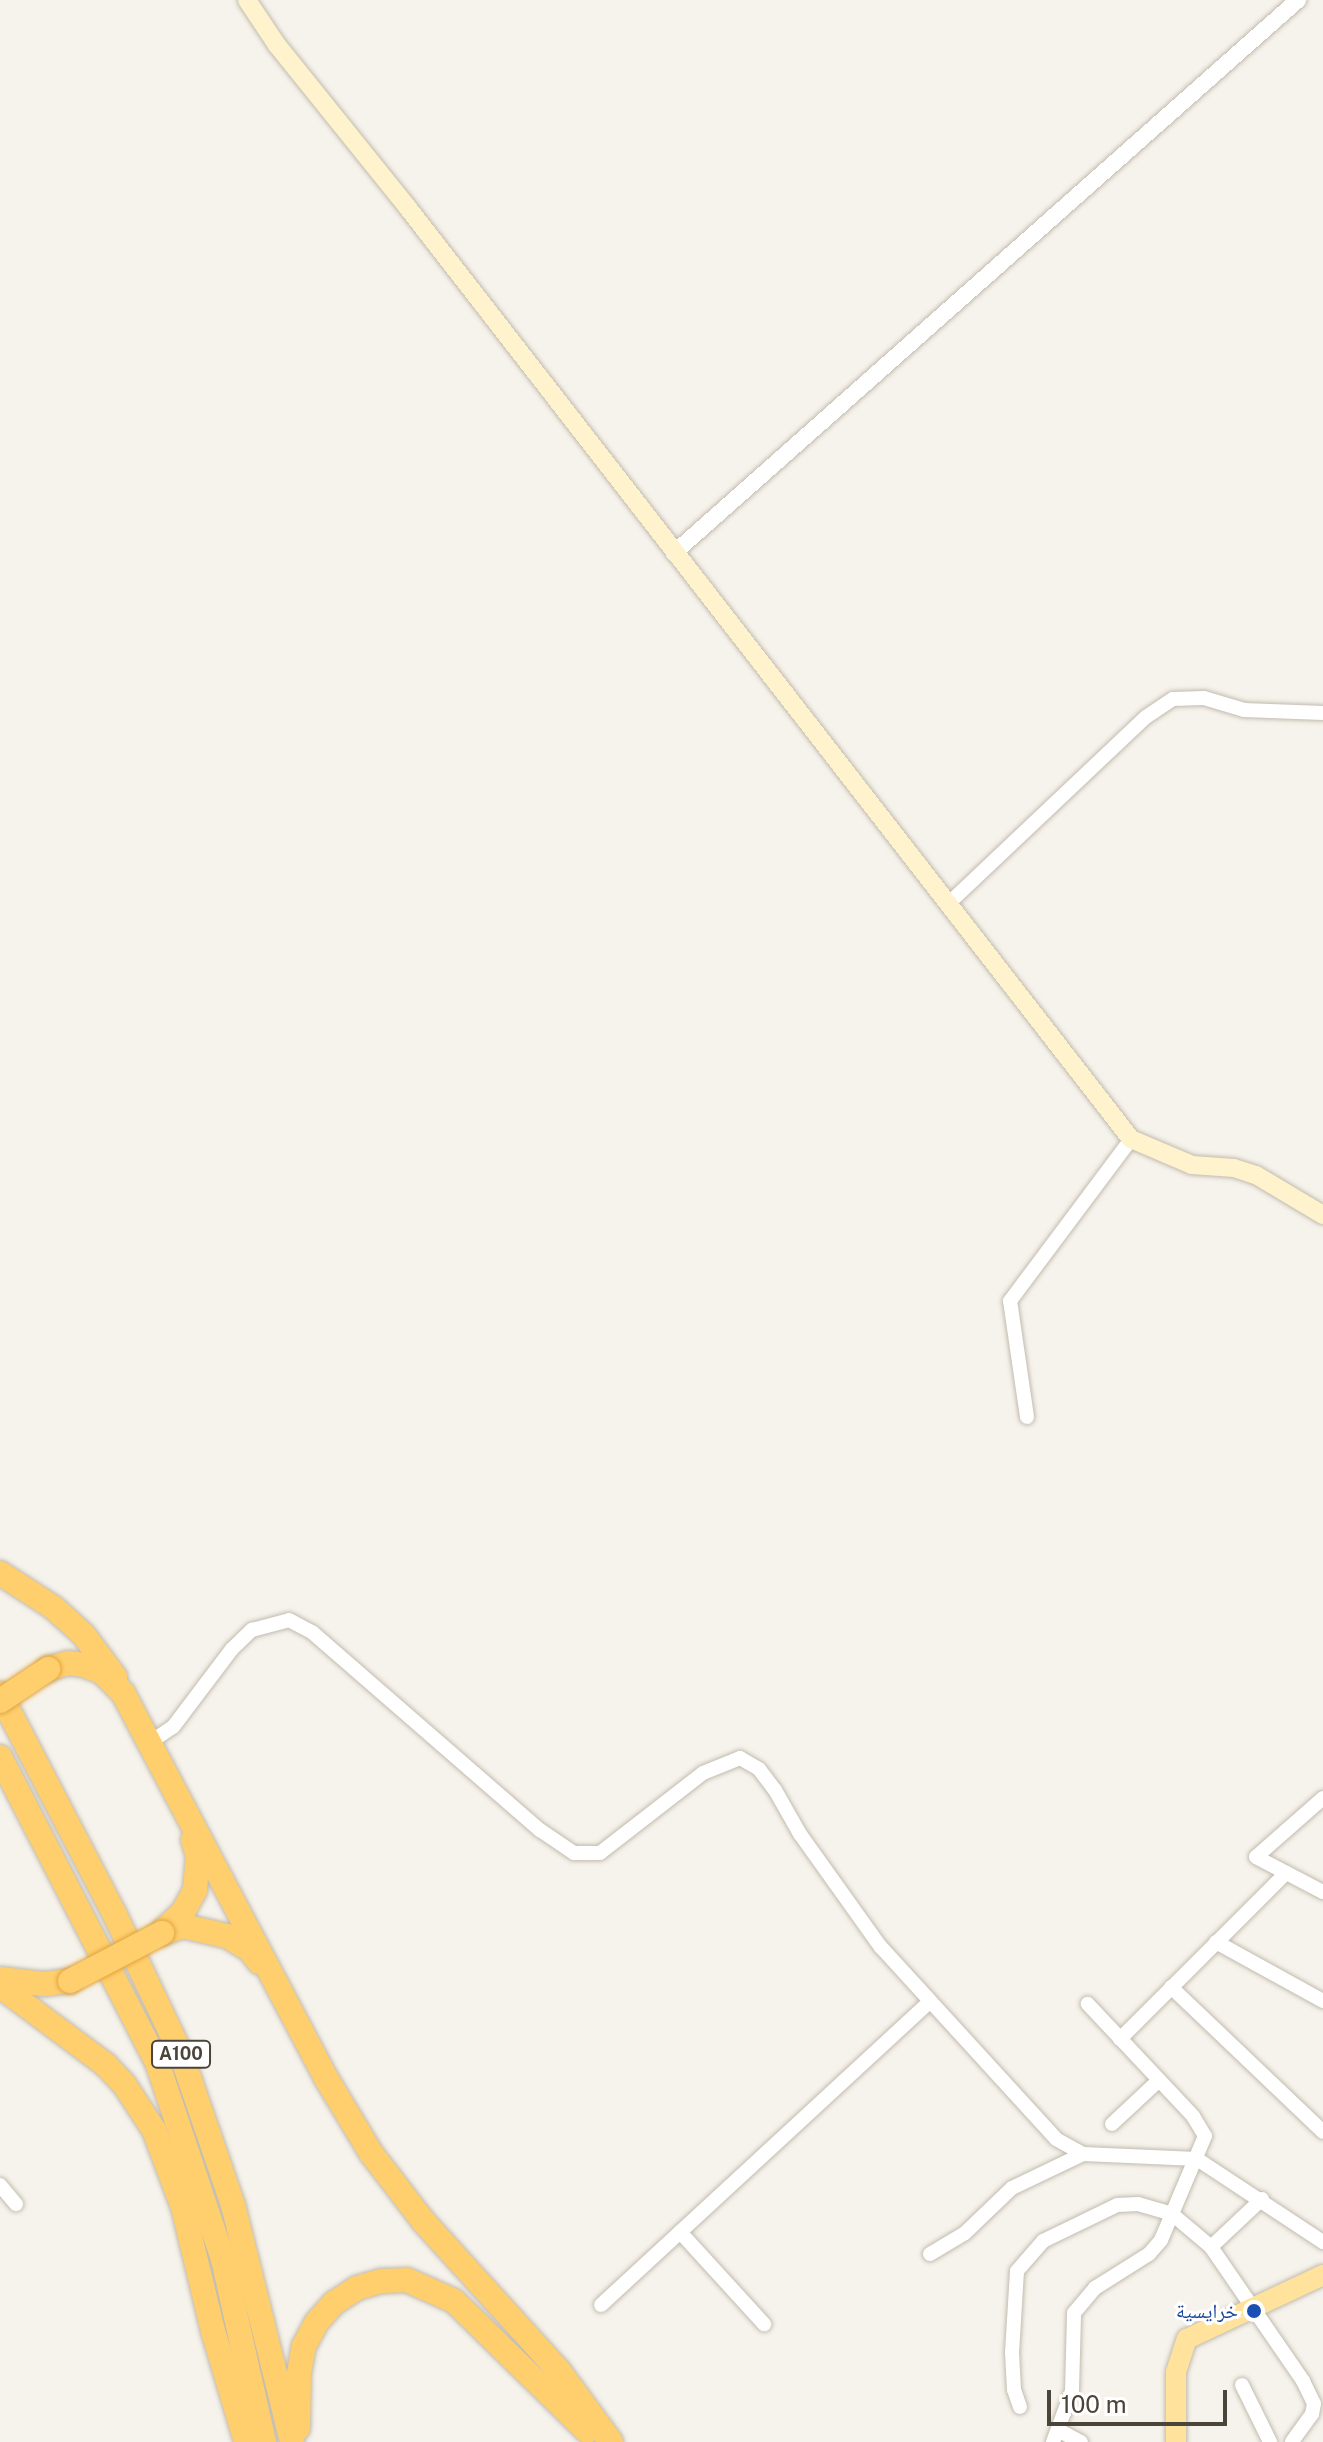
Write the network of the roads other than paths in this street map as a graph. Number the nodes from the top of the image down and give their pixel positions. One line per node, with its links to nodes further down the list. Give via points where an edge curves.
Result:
1 (247, 0): 3 (main road)
2 (1298, 0): 3 (street)
3 (674, 553): 5 (main road)
4 (1323, 713): 5 (street, via 1244,710 1204,698 1173,699 1146,717)
5 (947, 905): 6 (main road)
6 (1131, 1139): 7 (main road, via 1192,1165 1256,1175); 8 (street, via 1010,1301)
7 (1323, 1215)
8 (1027, 1417)
9 (0, 1573): 10 (highway, via 83,1634)
10 (123, 1693): 12 (highway, bridge, via 102,1672 68,1663 48,1669); 13 (highway)
11 (0, 1694): 51 (highway, A100 / A100, via 181,2054 233,2205)
12 (0, 1701)
13 (149, 1743): 16 (highway); 25 (street, via 173,1727 252,1630 289,1620 313,1633 540,1830 574,1853 600,1853 703,1773 740,1758 759,1769 880,1946)
14 (0, 1757): 50 (highway, A100 / A100, via 158,2065 223,2259)
15 (1322, 1800): 17 (street, via 1256,1857)
16 (179, 1803): 19 (highway, via 198,1856 198,1874 183,1912); 27 (highway)
17 (1286, 1873): 18 (street); 20 (street)
18 (1323, 1892)
19 (162, 1933): 21 (highway, bridge, via 70,1981); 27 (highway, via 183,1926 206,1930 250,1950)
20 (1216, 1942): 23 (street); 24 (street)
21 (0, 1979)
22 (0, 1986): 49 (highway, via 106,2065 154,2130 183,2207)
23 (1171, 1987): 28 (street); 31 (street)
24 (1323, 2001)
25 (929, 2002): 32 (street, via 1038,2122); 38 (street)
26 (1088, 2004): 28 (street)
27 (296, 2017): 53 (highway, via 371,2153 424,2222 559,2371)
28 (1120, 2039): 29 (street)
29 (1159, 2080): 30 (street); 33 (street, via 1201,2127 1205,2136)
30 (1112, 2124)
31 (1323, 2132)
32 (1083, 2154): 33 (street); 41 (street, via 1012,2188 965,2233)
33 (1197, 2159): 35 (street); 37 (street)
34 (0, 2185): 36 (street)
35 (1262, 2199): 39 (street); 40 (street)
36 (16, 2204)
37 (1172, 2214): 40 (street); 47 (street, via 1138,2204 1117,2205 1043,2241 1017,2271 1012,2353); 48 (street, via 1149,2254 1095,2288 1074,2313 1072,2391)
38 (680, 2232): 43 (street); 45 (street)
39 (1323, 2242)
40 (1211, 2247): 44 (street)
41 (930, 2254)
42 (1323, 2275): 44 (main road)
43 (601, 2305)
44 (1255, 2307): 55 (main road, via 1187,2339 1176,2372); 57 (street, via 1314,2404)
45 (764, 2324)
46 (1242, 2385): 56 (street)
47 (1020, 2407)
48 (1055, 2436): 54 (street)
49 (246, 2442)
50 (264, 2442)
51 (295, 2442): 52 (highway, via 299,2373 316,2323 357,2288 407,2280 454,2301)
52 (598, 2442)
53 (611, 2442)
54 (1081, 2442)
55 (1176, 2442)
56 (1270, 2442)
57 (1292, 2442)

